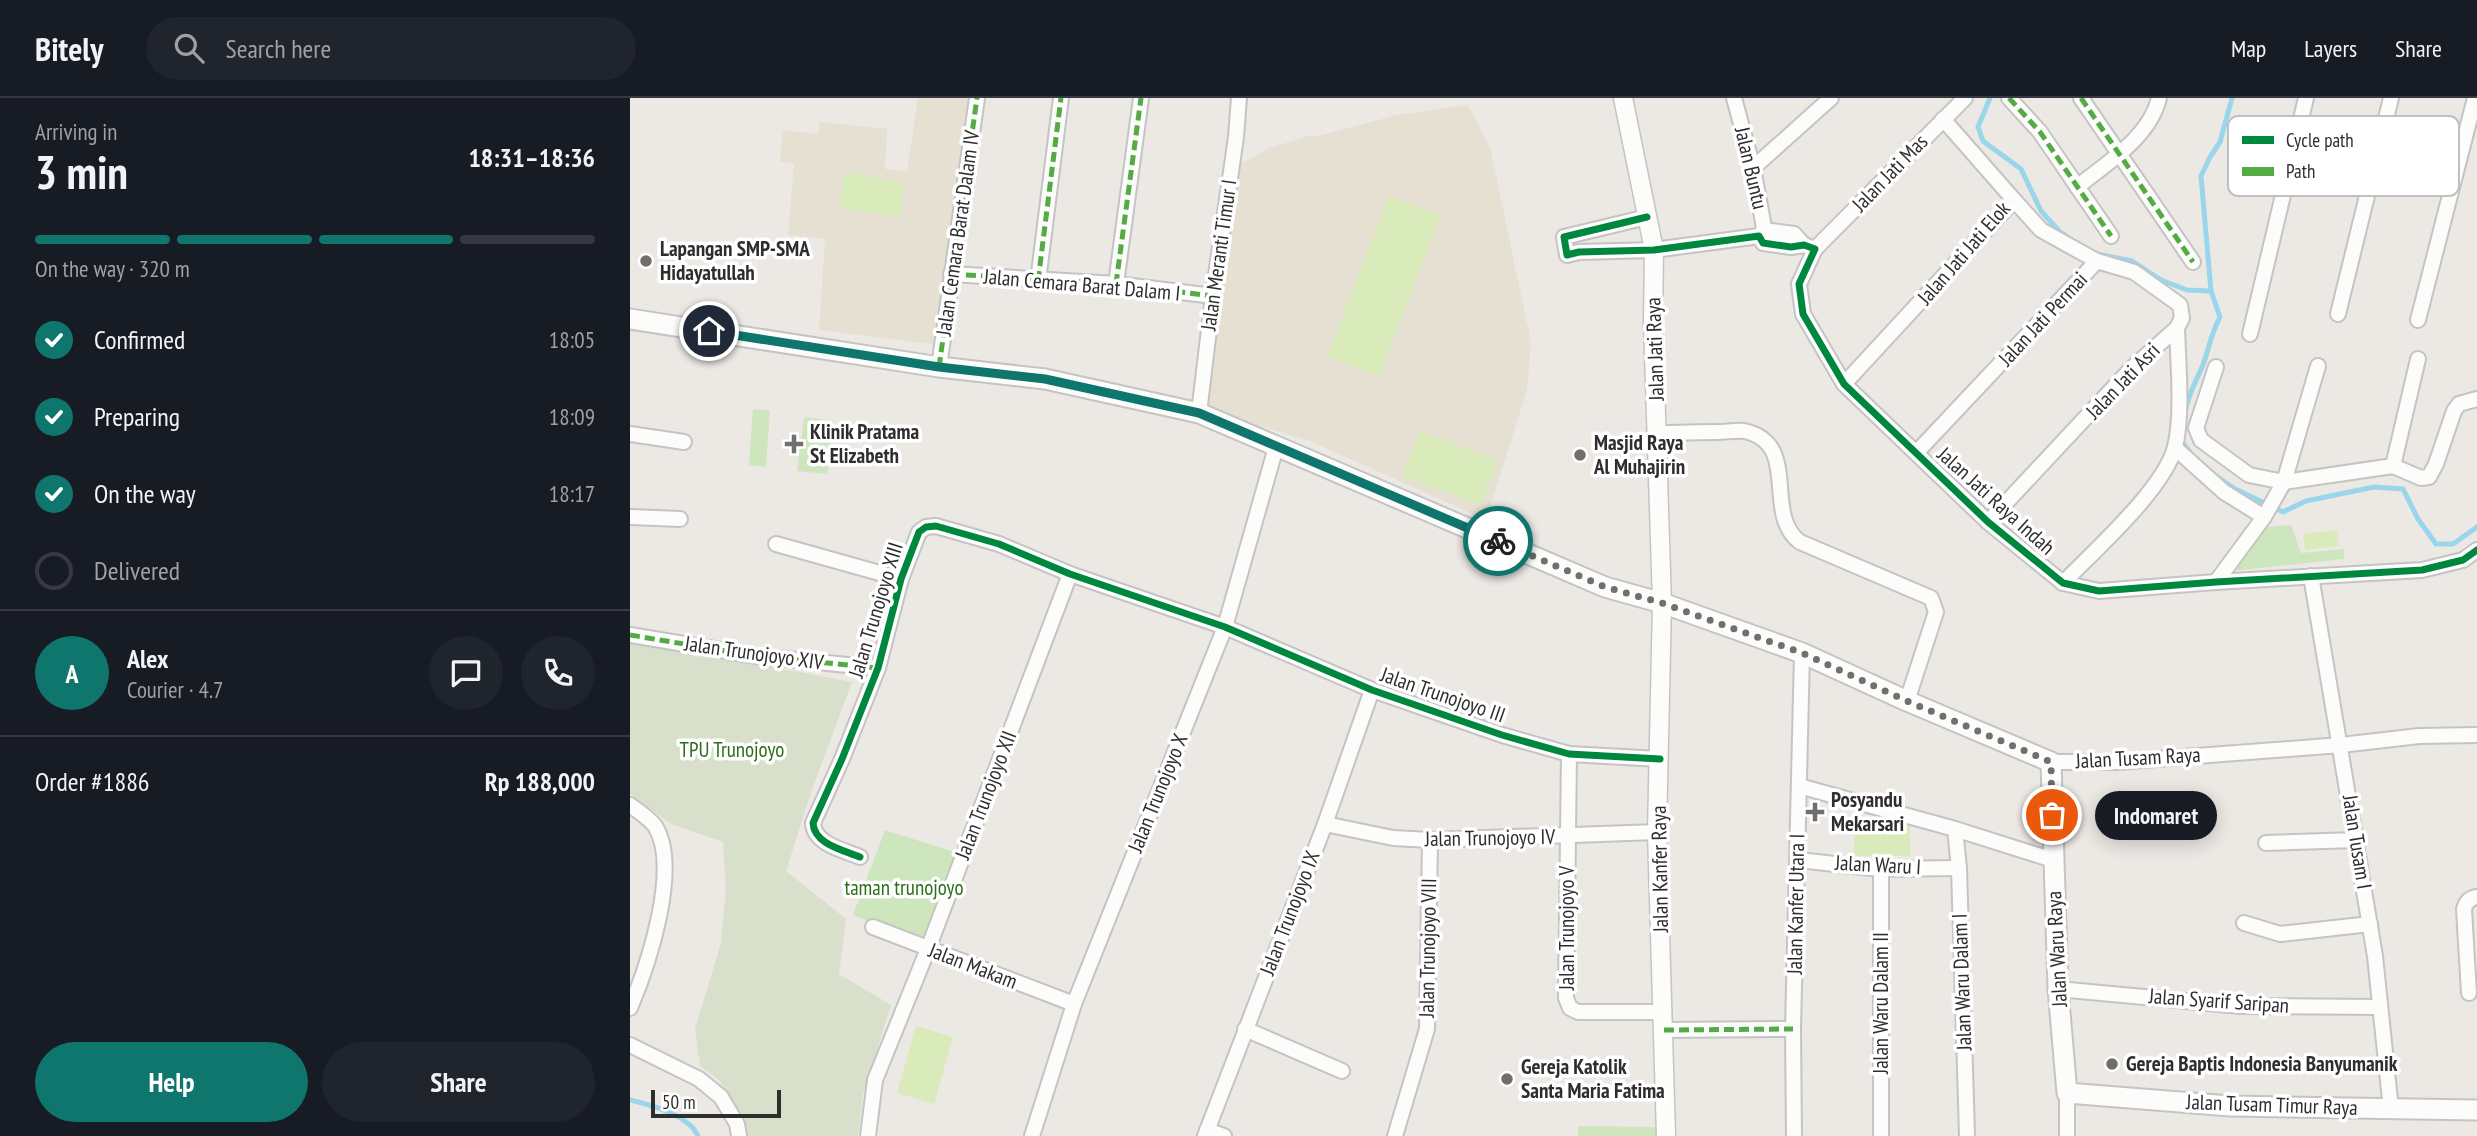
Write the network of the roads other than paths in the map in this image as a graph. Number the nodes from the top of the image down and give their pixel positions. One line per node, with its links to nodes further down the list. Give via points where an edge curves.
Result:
1 (977, 98): 33 (street, Jalan Cemara Barat Dalam IV)
2 (1061, 98): 34 (street)
3 (1141, 98): 35 (street)
4 (1239, 98): 36 (street, Jalan Meranti Timur I)
5 (1623, 98): 26 (street, Jalan Jati Raya)
6 (1734, 98): 20 (street, Jalan Buntu)
7 (1830, 98): 20 (street)
8 (1965, 98): 17 (street, Jalan Jati Mas)
9 (2009, 98): 21 (street, via 2040,132)
10 (2081, 98): 18 (street)
11 (2159, 98): 18 (street, via 2150,120)
12 (2306, 98): 15 (street)
13 (2391, 98): 16 (street)
14 (2475, 98): 19 (street)
15 (2302, 116)
16 (2387, 116)
17 (1943, 119): 25 (street, Jalan Jati Jati Elok); 29 (street, Jalan Jati Mas)
18 (2120, 153): 21 (street); 32 (street)
19 (2459, 160)
20 (1753, 168): 27 (street, Jalan Buntu)
21 (2077, 187): 28 (street)
22 (2283, 196): 41 (street)
23 (2367, 196): 37 (street)
24 (2450, 196): 39 (street)
25 (2014, 200): 31 (street, Jalan Jati Permai, via 2041,230); 46 (street, Jalan Jati Jati Elok)
26 (1647, 217): 30 (street, Jalan Jati Raya); 30 (street, via 1564,237 1565,253)
27 (1762, 233): 29 (street, via 1763,243); 30 (street)
28 (2111, 236)
29 (1809, 247): 46 (street, Jalan Jati Raya Indah, via 1799,284 1803,314)
30 (1654, 250): 49 (street, Jalan Jati Raya)
31 (2097, 261): 40 (street, Jalan Jati Asri, via 2134,272 2180,304 2182,318); 54 (street, Jalan Jati Permai)
32 (2193, 262)
33 (951, 274): 34 (street, Jalan Cemara Barat Dalam I); 44 (street, Jalan Cemara Barat Dalam IV)
34 (1038, 281): 35 (street, Jalan Cemara Barat Dalam I)
35 (1116, 284): 36 (street, Jalan Cemara Barat Dalam I)
36 (1213, 296): 48 (street, Jalan Meranti Timur I)
37 (2338, 314)
38 (630, 319): 44 (main road, Jalan Tusam Raya)
39 (2418, 320)
40 (2176, 328): 53 (street, via 2179,396); 60 (street, Jalan Jati Asri, via 2131,369)
41 (2250, 334)
42 (2418, 359): 55 (street)
43 (2318, 366): 56 (street)
44 (939, 367): 48 (main road, Jalan Tusam Raya, via 1045,379)
45 (2216, 367): 56 (street, via 2197,434 2249,475)
46 (1844, 384): 54 (street, Jalan Jati Raya Indah)
47 (2477, 398): 55 (street, via 2459,404 2454,411 2429,477)
48 (1199, 413): 52 (main road, Jalan Tusam Raya)
49 (1658, 433): 68 (street, Jalan Jati Raya); 74 (street, via 1744,431 1769,443 1776,454 1789,534 1931,598 1936,612)
50 (630, 434): 51 (street)
51 (684, 442)
52 (1276, 447): 68 (main road, Jalan Tusam Raya, via 1605,587); 69 (street, Jalan Trunojoyo X)
53 (2175, 448): 57 (street, via 2224,492); 67 (street, via 2156,485)
54 (1916, 453): 60 (street, Jalan Jati Raya Indah)
55 (2392, 466): 56 (street)
56 (2282, 485): 57 (street)
57 (2265, 516): 66 (street)
58 (630, 517): 59 (street)
59 (680, 519)
60 (1988, 522): 67 (street, Jalan Jati Raya Indah)
61 (776, 544): 65 (street)
62 (2477, 550): 64 (street, Jalan Jati Raya Indah, via 2463,560 2422,570)
63 (1070, 574): 65 (street, Jalan Trunojoyo XIII, via 999,544 936,526 919,532); 69 (street, Jalan Trunojoyo XIII); 98 (street, Jalan Trunojoyo XII)
64 (2311, 576): 66 (street, Jalan Jati Raya Indah); 76 (street, Jalan Tusam I)
65 (901, 579): 72 (street, Jalan Trunojoyo XIII)
66 (2216, 582): 67 (street, Jalan Jati Raya Indah, via 2099,592)
67 (2063, 583)
68 (1662, 603): 71 (main road, Jalan Tusam Raya); 78 (street, Jalan Kanfer Raya)
69 (1225, 626): 73 (street, Jalan Trunojoyo III); 101 (street, Jalan Trunojoyo X)
70 (630, 635): 72 (street, Jalan Trunojoyo XIV, via 756,656)
71 (1802, 653): 74 (main road, Jalan Tusam Raya); 80 (street, Jalan Kanfer Utara I)
72 (878, 668): 89 (street, Jalan Trunojoyo XIII, via 813,823 818,838)
73 (1372, 690): 77 (street, Jalan Trunojoyo III); 82 (street, Jalan Trunojoyo IX)
74 (1907, 701): 79 (main road, Jalan Tusam Raya)
75 (2477, 735): 76 (street, Jalan Tusam Raya)
76 (2341, 745): 79 (street, Jalan Tusam Raya, via 2118,762); 87 (street, Jalan Tusam I)
77 (1569, 754): 78 (street, Jalan Trunojoyo III); 85 (street, Jalan Trunojoyo V)
78 (1660, 759): 84 (street, Jalan Kanfer Raya)
79 (2051, 762): 91 (main road, Jalan Waru Raya)
80 (1799, 786): 83 (street); 90 (street, Jalan Kanfer Utara I)
81 (630, 805): 103 (street, via 654,824 663,846 664,893)
82 (1325, 824): 86 (street, Jalan Trunojoyo IV, via 1393,838); 105 (street, Jalan Trunojoyo IX)
83 (1955, 829): 91 (street); 92 (street, Jalan Waru Dalam I)
84 (1657, 832): 85 (street, Jalan Trunojoyo IV); 104 (street, Jalan Kanfer Raya)
85 (1567, 836): 86 (street, Jalan Trunojoyo IV); 104 (street, Jalan Trunojoyo V, via 1566,998 1570,1008)
86 (1430, 840): 117 (street, Jalan Trunojoyo VIII, via 1427,1028)
87 (2356, 840): 88 (street); 96 (street, Jalan Tusam I)
88 (2266, 843)
89 (860, 857)
90 (1798, 859): 93 (street, Jalan Waru I); 106 (street, Jalan Kanfer Utara I)
91 (2053, 860): 99 (main road, Jalan Waru Raya)
92 (1959, 868): 93 (street, Jalan Waru I); 121 (street, Jalan Waru Dalam I)
93 (1881, 869): 120 (street, Jalan Waru Dalam II)
94 (2477, 897): 100 (street, via 2464,909)
95 (2244, 923): 96 (street, via 2287,934)
96 (2370, 924): 102 (street, Jalan Tusam I)
97 (873, 928): 98 (street, Jalan Makam)
98 (928, 949): 101 (street, Jalan Makam); 114 (street, Jalan Trunojoyo XII, via 876,1080)
99 (2058, 989): 102 (street, Jalan Syarif Saripan, via 2240,1006); 109 (main road, Jalan Waru Raya)
100 (2469, 993)
101 (1074, 1004): 115 (street, Jalan Trunojoyo X)
102 (2380, 1007): 110 (street, Jalan Tusam I)
103 (630, 1008)
104 (1664, 1021): 106 (street); 118 (street, Jalan Kanfer Raya)
105 (1245, 1029): 108 (street); 112 (street, Jalan Trunojoyo IX)
106 (1793, 1029): 119 (street, Jalan Kanfer Utara I)
107 (630, 1045): 113 (street, via 699,1079 721,1097)
108 (1342, 1071)
109 (2067, 1093): 110 (main road, Jalan Tusam Timur Raya, via 2230,1106); 122 (street, Jalan Waru Raya)
110 (2391, 1110): 111 (main road, Jalan Tusam Timur Raya)
111 (2477, 1110)
112 (1206, 1133): 116 (street)
113 (739, 1136)
114 (868, 1136)
115 (1032, 1136)
116 (1224, 1136)
117 (1395, 1136)
118 (1666, 1136)
119 (1794, 1136)
120 (1881, 1136)
121 (1967, 1136)
122 (2067, 1136)

